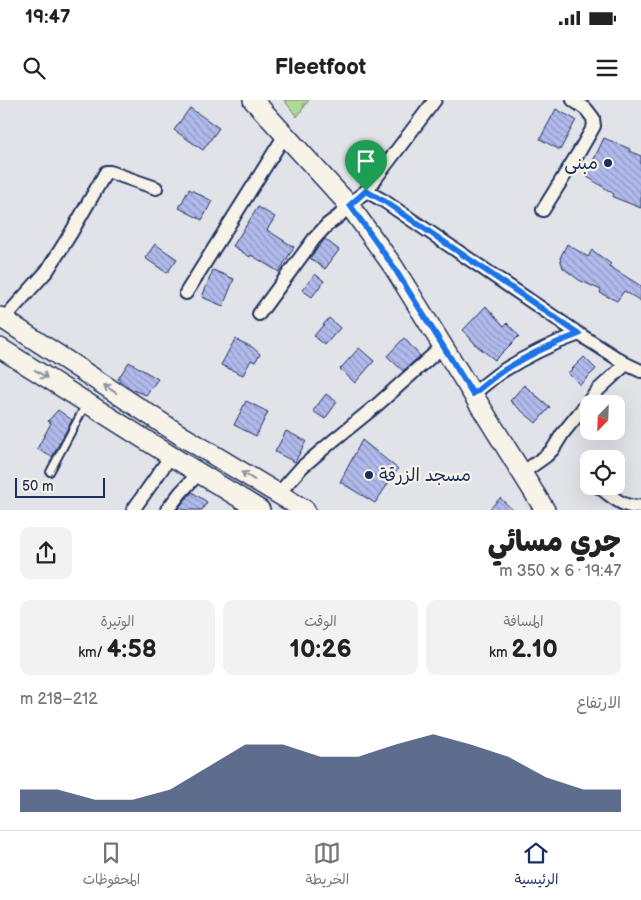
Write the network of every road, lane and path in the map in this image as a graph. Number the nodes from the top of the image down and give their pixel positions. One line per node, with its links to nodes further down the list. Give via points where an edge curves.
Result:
1 (253, 100): 4 (main road)
2 (435, 100): 6 (street)
3 (573, 100): 8 (street, via 586,109 593,118 594,126)
4 (285, 135): 7 (main road); 9 (street)
5 (156, 188): 11 (street, via 106,172 47,271)
6 (366, 191): 7 (street); 12 (street)
7 (350, 205): 10 (street, via 314,239); 13 (main road)
8 (543, 210)
9 (186, 293)
10 (259, 314)
11 (1, 320): 23 (main road, one-way to 11)
12 (579, 334): 15 (street); 17 (street, via 532,353)
13 (443, 346): 17 (main road); 23 (street, via 302,467)
14 (0, 348): 18 (main road, one-way to 18)
15 (626, 364): 16 (street); 22 (street, via 598,390 553,449)
16 (641, 371)
17 (473, 394): 22 (main road)
18 (87, 403): 19 (main road); 20 (lane)
19 (171, 456): 21 (main road); 26 (street)
20 (50, 472)
21 (199, 473): 27 (street); 28 (main road)
22 (522, 473): 30 (main road)
23 (278, 494): 29 (main road)
24 (610, 495): 25 (street, via 621,504 635,508)
25 (641, 506)
26 (133, 510)
27 (167, 510)
28 (260, 510)
29 (305, 510)
30 (546, 510)

